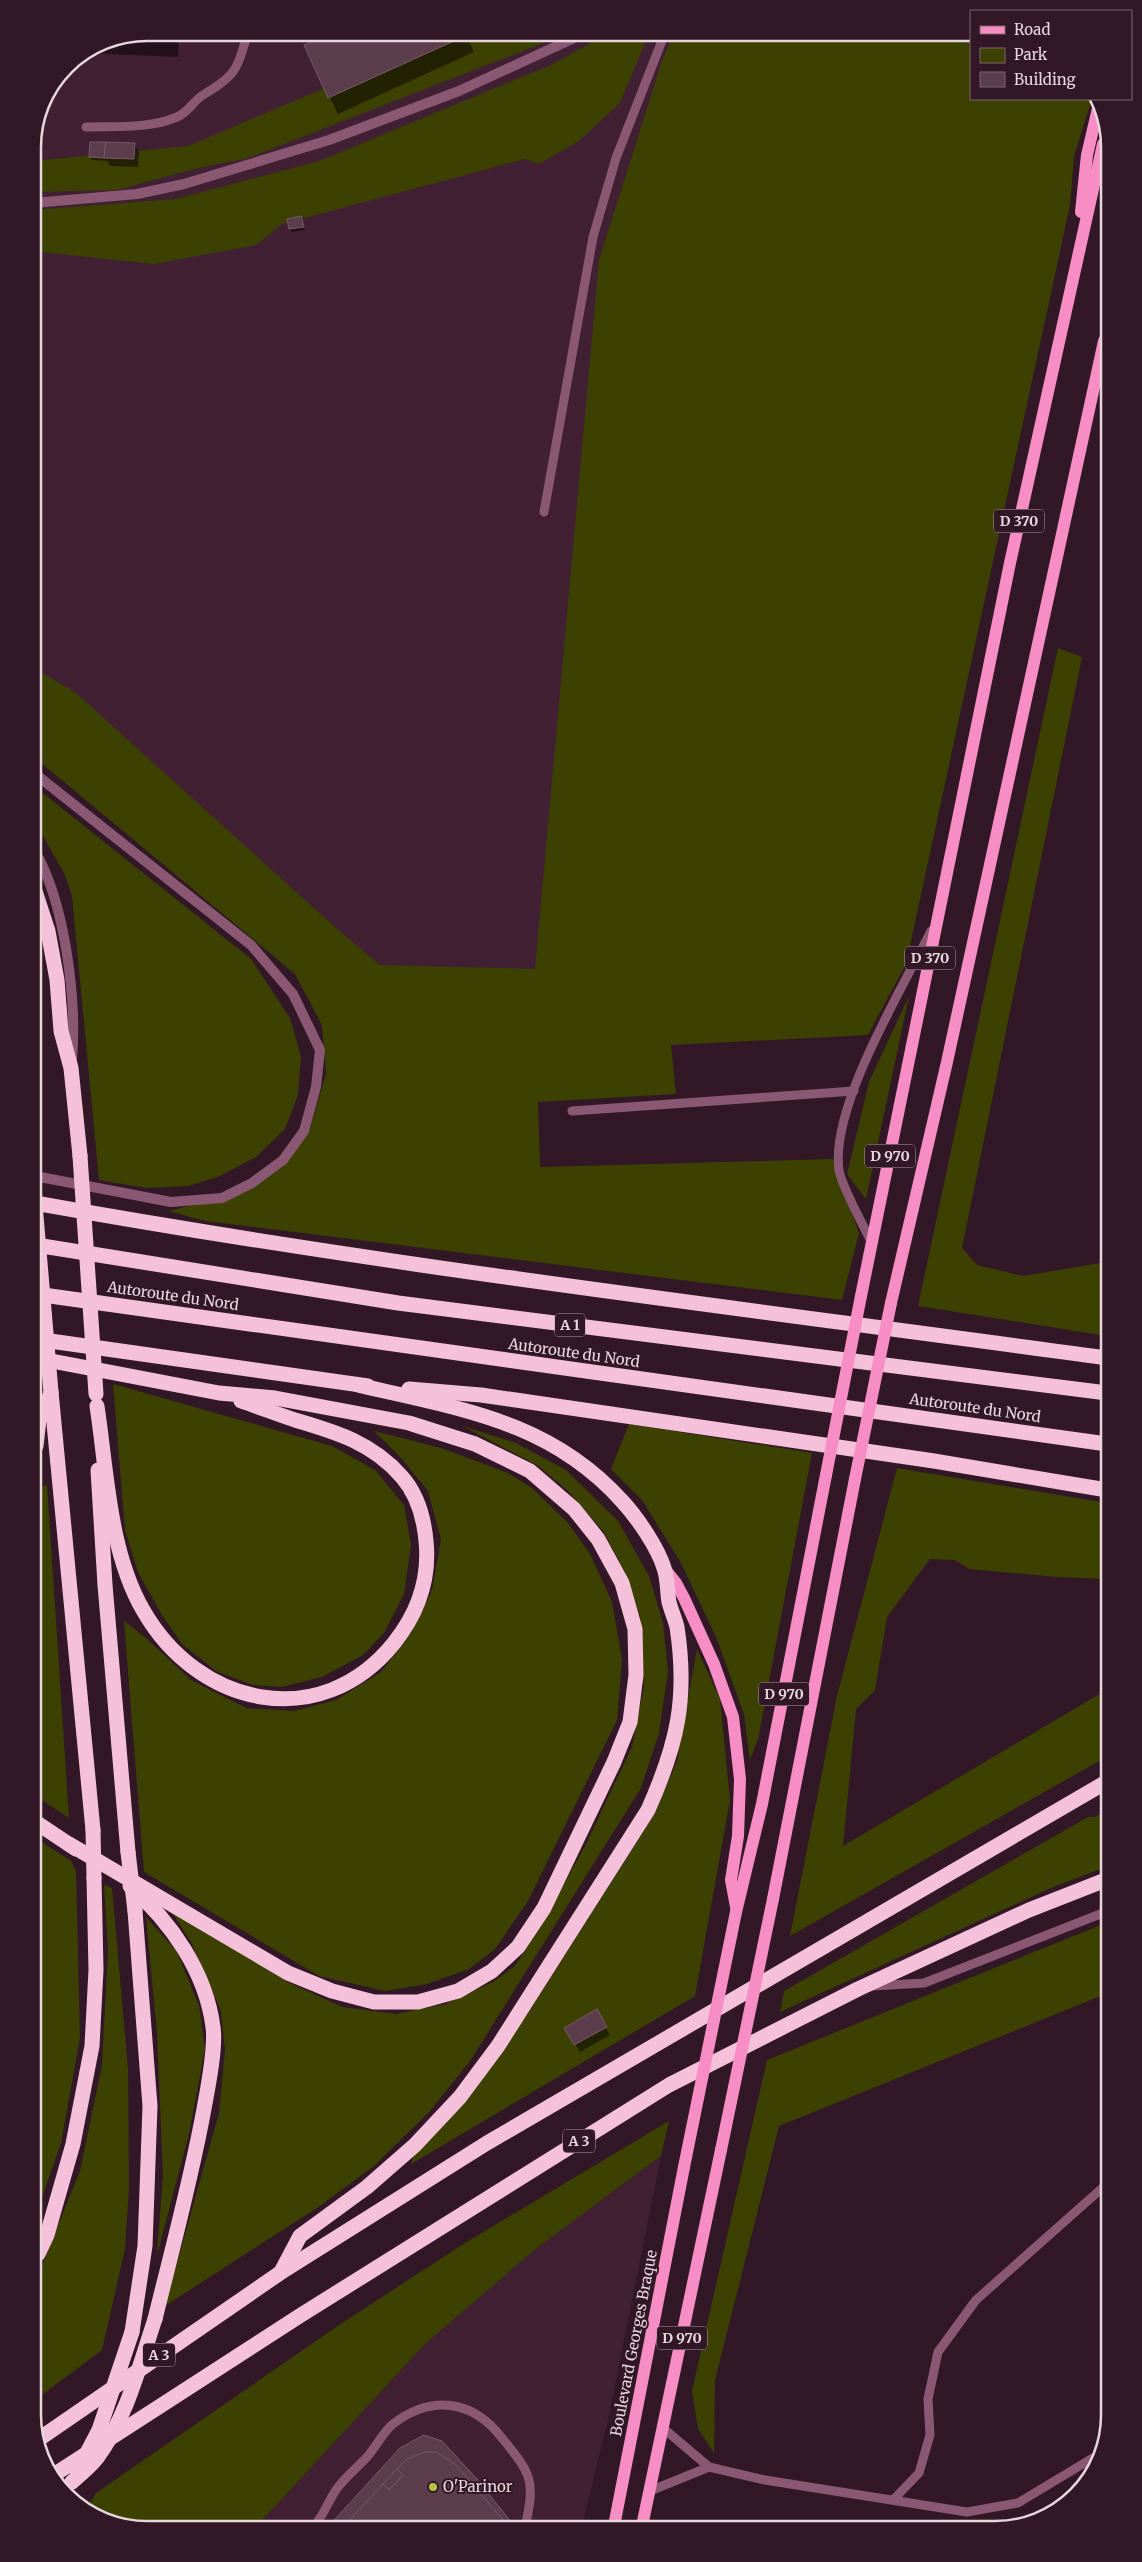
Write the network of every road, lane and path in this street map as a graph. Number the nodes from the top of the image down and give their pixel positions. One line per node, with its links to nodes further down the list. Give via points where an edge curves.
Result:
1 (245, 41): 5 (lane, via 236,71 177,117 149,125)
2 (568, 41): 7 (street, via 459,91 329,140 184,184 137,194)
3 (663, 41): 10 (lane, via 616,158 593,237)
4 (1096, 116): 8 (main road, via 1087,154)
5 (86, 128)
6 (1101, 153): 8 (main road, D 370)
7 (41, 202)
8 (1076, 264): 14 (main road, D 370, via 1010,563)
9 (1101, 355): 15 (main road, D 370)
10 (544, 512)
11 (41, 779): 20 (street, via 251,945 293,994 320,1050 316,1087 304,1131 283,1160 252,1183 222,1198 171,1202)
12 (41, 862): 17 (street, via 54,899 69,979 74,1033)
13 (41, 910): 17 (highway, via 57,980 61,1031)
14 (937, 920): 16 (main road, D 370); 18 (lane, via 863,1065)
15 (957, 1013): 48 (main road, D 970, bridge, via 891,1303 773,1899)
16 (918, 1016): 22 (main road, D 970)
17 (71, 1068): 33 (highway, bridge)
18 (854, 1090): 19 (lane); 22 (lane, via 840,1132 839,1171)
19 (572, 1111)
20 (41, 1177)
21 (41, 1204): 27 (highway, via 398,1262)
22 (872, 1243): 42 (main road, D 970, bridge, via 764,1794)
23 (41, 1246): 31 (highway, Autoroute du Nord / A 1, via 398,1303)
24 (41, 1266): 30 (highway, bridge)
25 (41, 1295): 35 (highway, Autoroute du Nord)
26 (41, 1340): 29 (highway)
27 (1101, 1357)
28 (41, 1359): 32 (highway)
29 (358, 1385): 36 (highway, via 481,1395); 37 (highway, via 493,1418 553,1444 583,1464 626,1505 637,1518)
30 (51, 1392): 34 (highway); 46 (highway, bridge, via 92,1830 96,1970 92,2046 73,2144)
31 (1101, 1392)
32 (219, 1393): 33 (highway, via 353,1438 380,1455 403,1478 415,1498 425,1528 428,1559 421,1598 407,1627 379,1662 351,1681 317,1694 263,1698 206,1679 168,1646 143,1611 126,1575 116,1539); 40 (highway, via 275,1398 409,1423 475,1444 530,1471 574,1509 598,1539 622,1583 635,1630 636,1675 630,1722 544,1908 518,1947 492,1971 458,1991 418,2002 374,2002 332,1991 288,1973)
33 (97, 1400): 54 (highway, bridge, via 101,1520 150,2106 145,2246 132,2332 99,2430)
34 (41, 1415)
35 (1101, 1443)
36 (1101, 1489)
37 (664, 1568): 42 (main road, via 688,1606 733,1717 740,1779 738,1836 730,1880); 47 (highway, via 676,1625 682,1694 676,1734 648,1810 498,2046 460,2097 415,2146 367,2187 300,2236)
38 (1101, 1785): 47 (highway, A 3, via 487,2143)
39 (41, 1825): 40 (highway)
40 (69, 1844): 55 (highway, bridge, via 132,1887 171,1928 201,1978 214,2028 209,2084 198,2144 155,2320 129,2397 112,2434 96,2460)
41 (1101, 1882): 44 (highway, A 3, via 1029,1910)
42 (736, 1912): 61 (main road, Boulevard Georges Braque / D 970, bridge)
43 (1101, 1914): 44 (lane, via 924,1983)
44 (862, 1986): 50 (highway, A 3, via 669,2085 301,2315)
45 (1101, 2189): 58 (lane, via 976,2300 938,2352 928,2399 930,2435 919,2473)
46 (41, 2248)
47 (280, 2273): 49 (highway, A 3)
48 (663, 2428): 52 (lane); 57 (main road, D 970)
49 (43, 2436)
50 (80, 2458): 53 (highway, A 3); 56 (highway)
51 (1091, 2459): 58 (lane, via 1018,2503 967,2512)
52 (709, 2467): 57 (lane); 58 (lane, via 765,2480)
53 (58, 2472)
54 (67, 2484)
55 (67, 2484)
56 (67, 2484)
57 (650, 2491): 62 (main road, D 970)
58 (893, 2500)
59 (319, 2521): 60 (lane, via 336,2489 392,2425 422,2407 450,2404 473,2411 500,2434 525,2467 530,2479)
60 (526, 2521)
61 (615, 2521)
62 (643, 2521)

